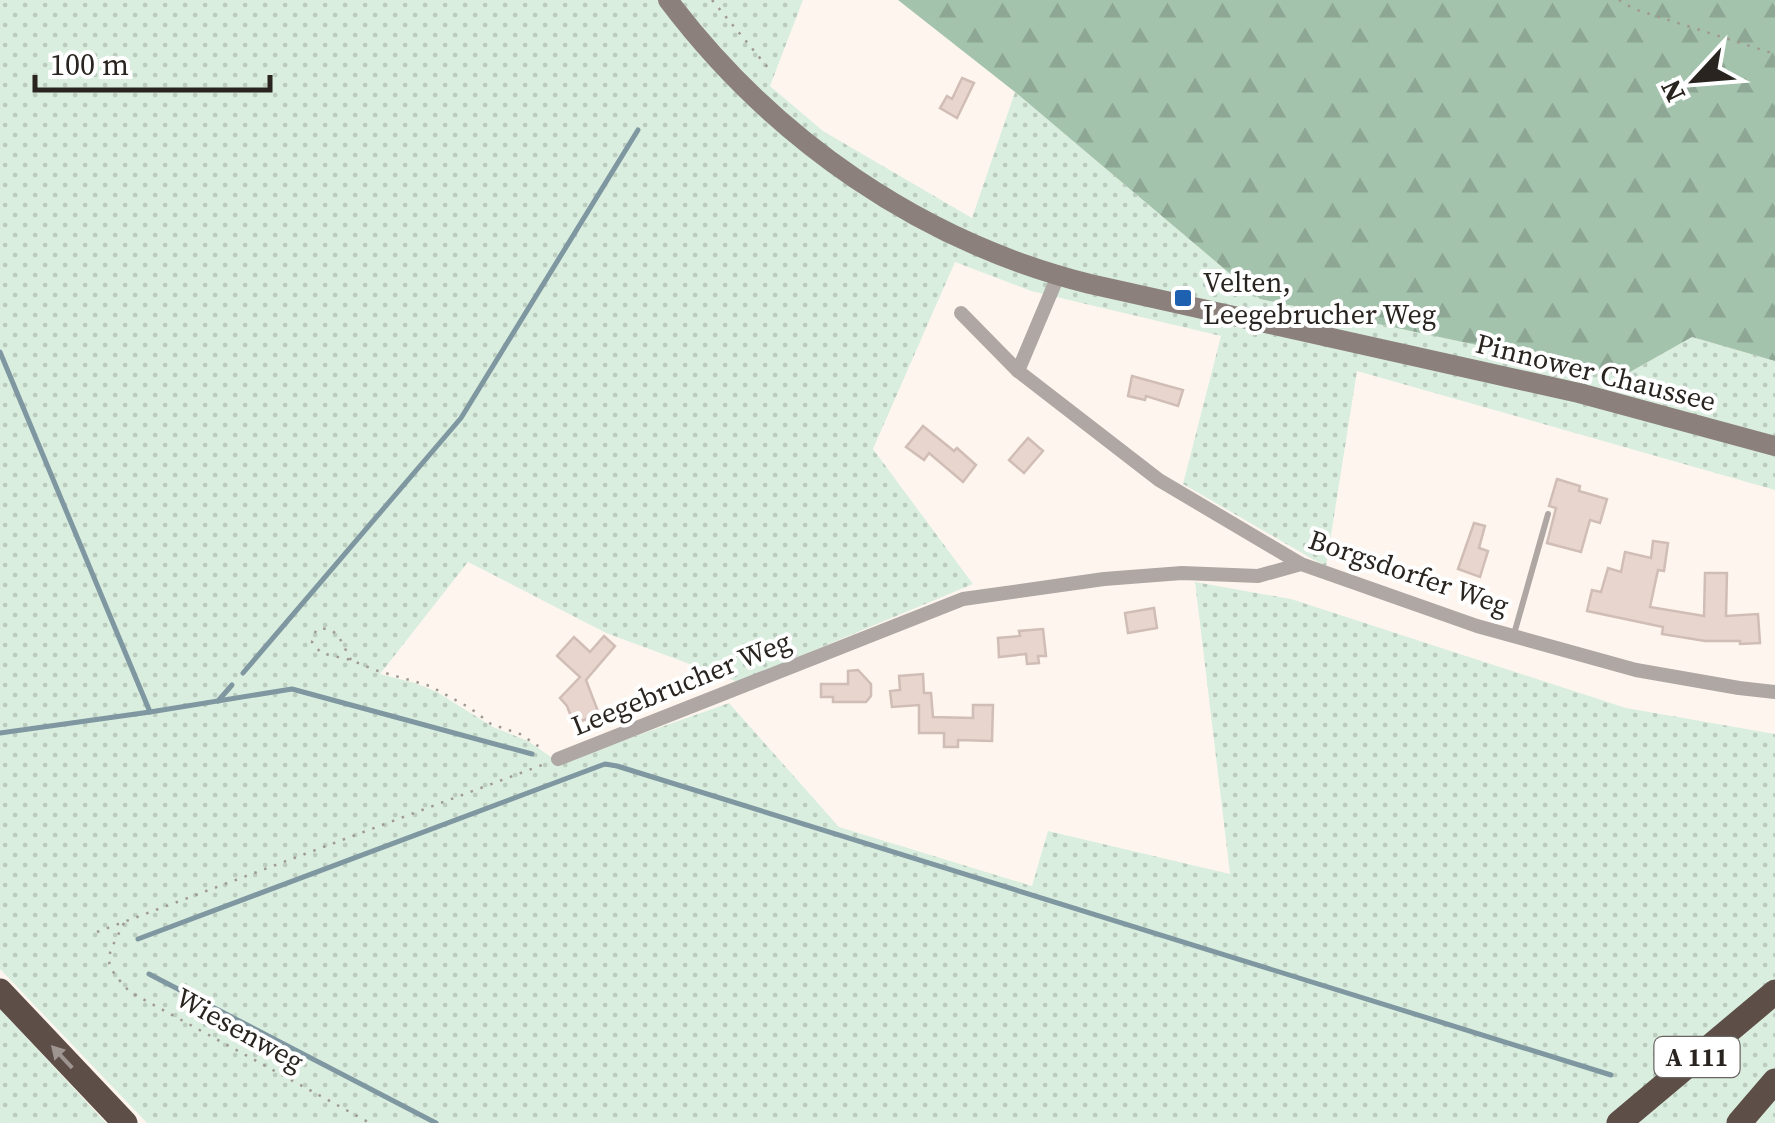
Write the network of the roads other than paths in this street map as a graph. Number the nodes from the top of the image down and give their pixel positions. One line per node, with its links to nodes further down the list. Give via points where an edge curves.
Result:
1 (668, 0): 2 (main road, Pinnower Chaussee, via 746,90 836,166 929,223)
2 (1058, 276): 4 (street); 5 (main road, Pinnower Chaussee, via 1579,393)
3 (961, 312): 4 (street, Borgsdorfer Weg)
4 (1018, 370): 7 (street, Borgsdorfer Weg, via 1159,480)
5 (1775, 446)
6 (1548, 514): 8 (lane)
7 (1301, 564): 8 (street, Borgsdorfer Weg); 10 (street, Leegebrucher Weg, via 1258,576 1104,579 963,599)
8 (1513, 636): 9 (street, Borgsdorfer Weg, via 1636,670)
9 (1775, 692)
10 (558, 759)
11 (0, 992): 14 (highway, one-way to 11)
12 (1775, 992): 15 (highway, A 111)
13 (1775, 1081): 16 (highway)
14 (125, 1123)
15 (1619, 1123)
16 (1739, 1123)

